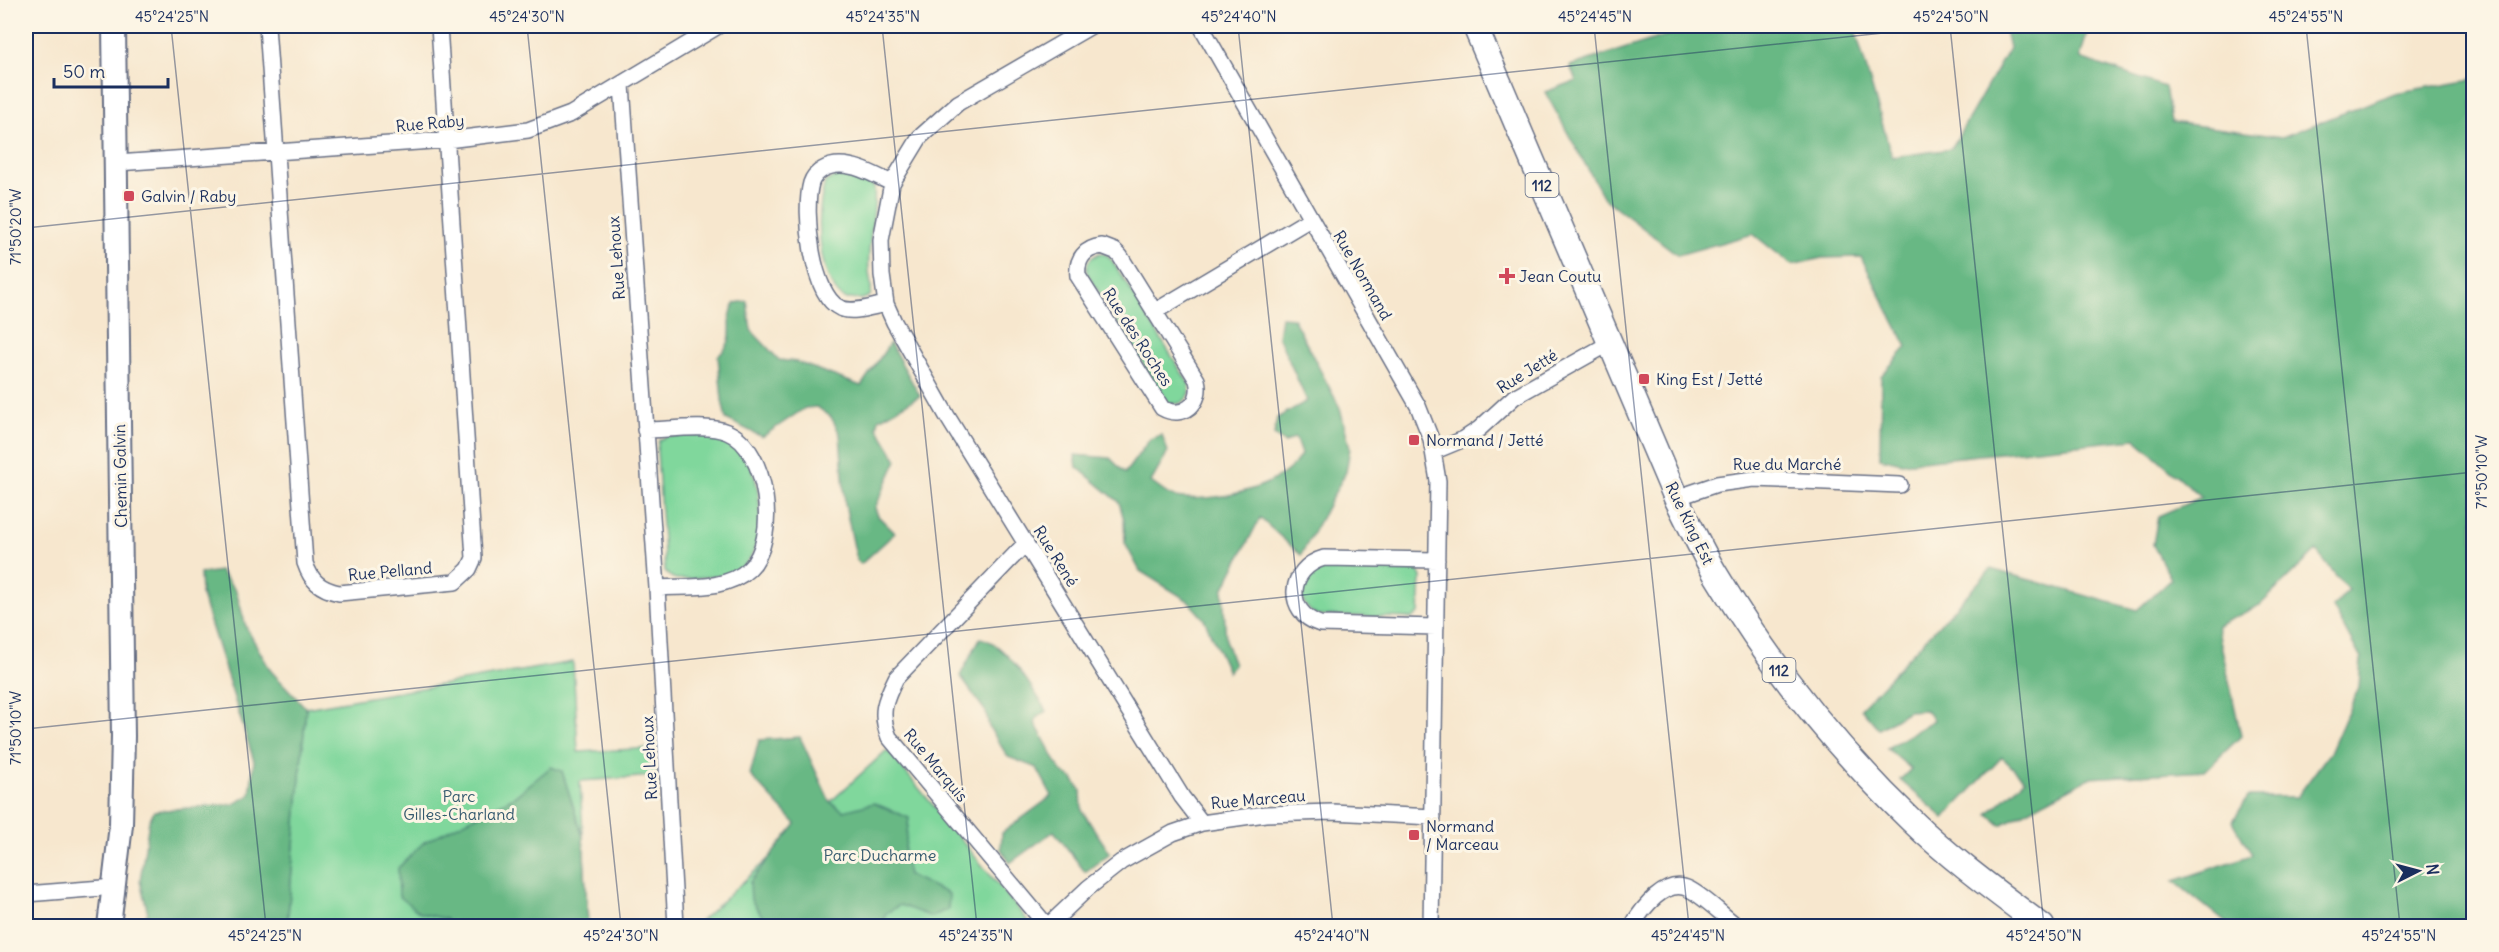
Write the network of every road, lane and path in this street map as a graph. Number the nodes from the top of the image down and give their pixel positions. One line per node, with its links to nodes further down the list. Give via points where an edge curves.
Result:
1 (114, 26): 11 (street, Chemin Galvin)
2 (267, 26): 10 (street, Rue Pelland)
3 (439, 26): 9 (street, Rue Pelland)
4 (718, 26): 8 (street, Rue Raby)
5 (1091, 26): 12 (street, Rue René, via 958,103 920,137)
6 (1201, 26): 13 (street, Rue Normand)
7 (1475, 26): 16 (main road, Rue King Est / 112)
8 (622, 85): 9 (street, Rue Raby, via 572,114 528,130); 17 (street, Rue Lehoux)
9 (447, 140): 10 (street, Rue Raby); 10 (street, Rue Pelland, via 474,558 455,582 339,593 317,585 305,563)
10 (276, 153): 11 (street, Rue Raby)
11 (117, 163): 27 (street, Chemin Galvin, via 123,736)
12 (892, 183): 14 (street, Rue René, via 881,240); 14 (street, via 855,166 828,167 817,173 811,183 809,208 817,274 831,302 850,310)
13 (1310, 219): 15 (street, Rue des Roches); 18 (street, Rue Normand, via 1418,406)
14 (886, 303): 21 (street, Rue René, via 947,416)
15 (1155, 312): 15 (street, Rue des Roches, via 1115,251 1102,246 1083,254 1077,276 1162,408 1181,412 1197,399 1197,380)
16 (1610, 343): 18 (street, Rue Jetté, via 1514,397 1464,440); 20 (main road, Rue King Est / 112)
17 (645, 430): 23 (street, Rue Lehoux); 23 (street, via 712,429 742,441 760,472 766,518 759,556 735,578 717,584)
18 (1435, 451): 22 (street, Rue Normand)
19 (1900, 485): 20 (street, Rue du Marché, via 1754,479 1717,484)
20 (1676, 498): 35 (main road, Rue King Est / 112, via 1715,573 1759,643 1830,735 1912,822)
21 (1026, 543): 26 (street, Rue René, via 1182,797); 31 (street, Rue Marquis, via 896,678 885,699 883,723 890,737)
22 (1437, 560): 24 (street, Rue Normand); 24 (street, via 1324,558 1304,569 1295,591 1303,615 1320,624)
23 (657, 588): 30 (street, Rue Lehoux)
24 (1436, 627): 25 (street, Rue Normand)
25 (1433, 817): 26 (street, Rue Marceau, via 1332,812 1265,814); 32 (street, Rue Normand)
26 (1202, 823): 31 (street, Rue Marceau, via 1173,833 1121,862)
27 (115, 887): 28 (street); 29 (street, Chemin Galvin)
28 (26, 894)
29 (110, 927)
30 (676, 927)
31 (1048, 927)
32 (1431, 927)
33 (1632, 927): 34 (street, via 1660,894 1679,886 1689,889)
34 (1737, 927)
35 (2042, 927)

